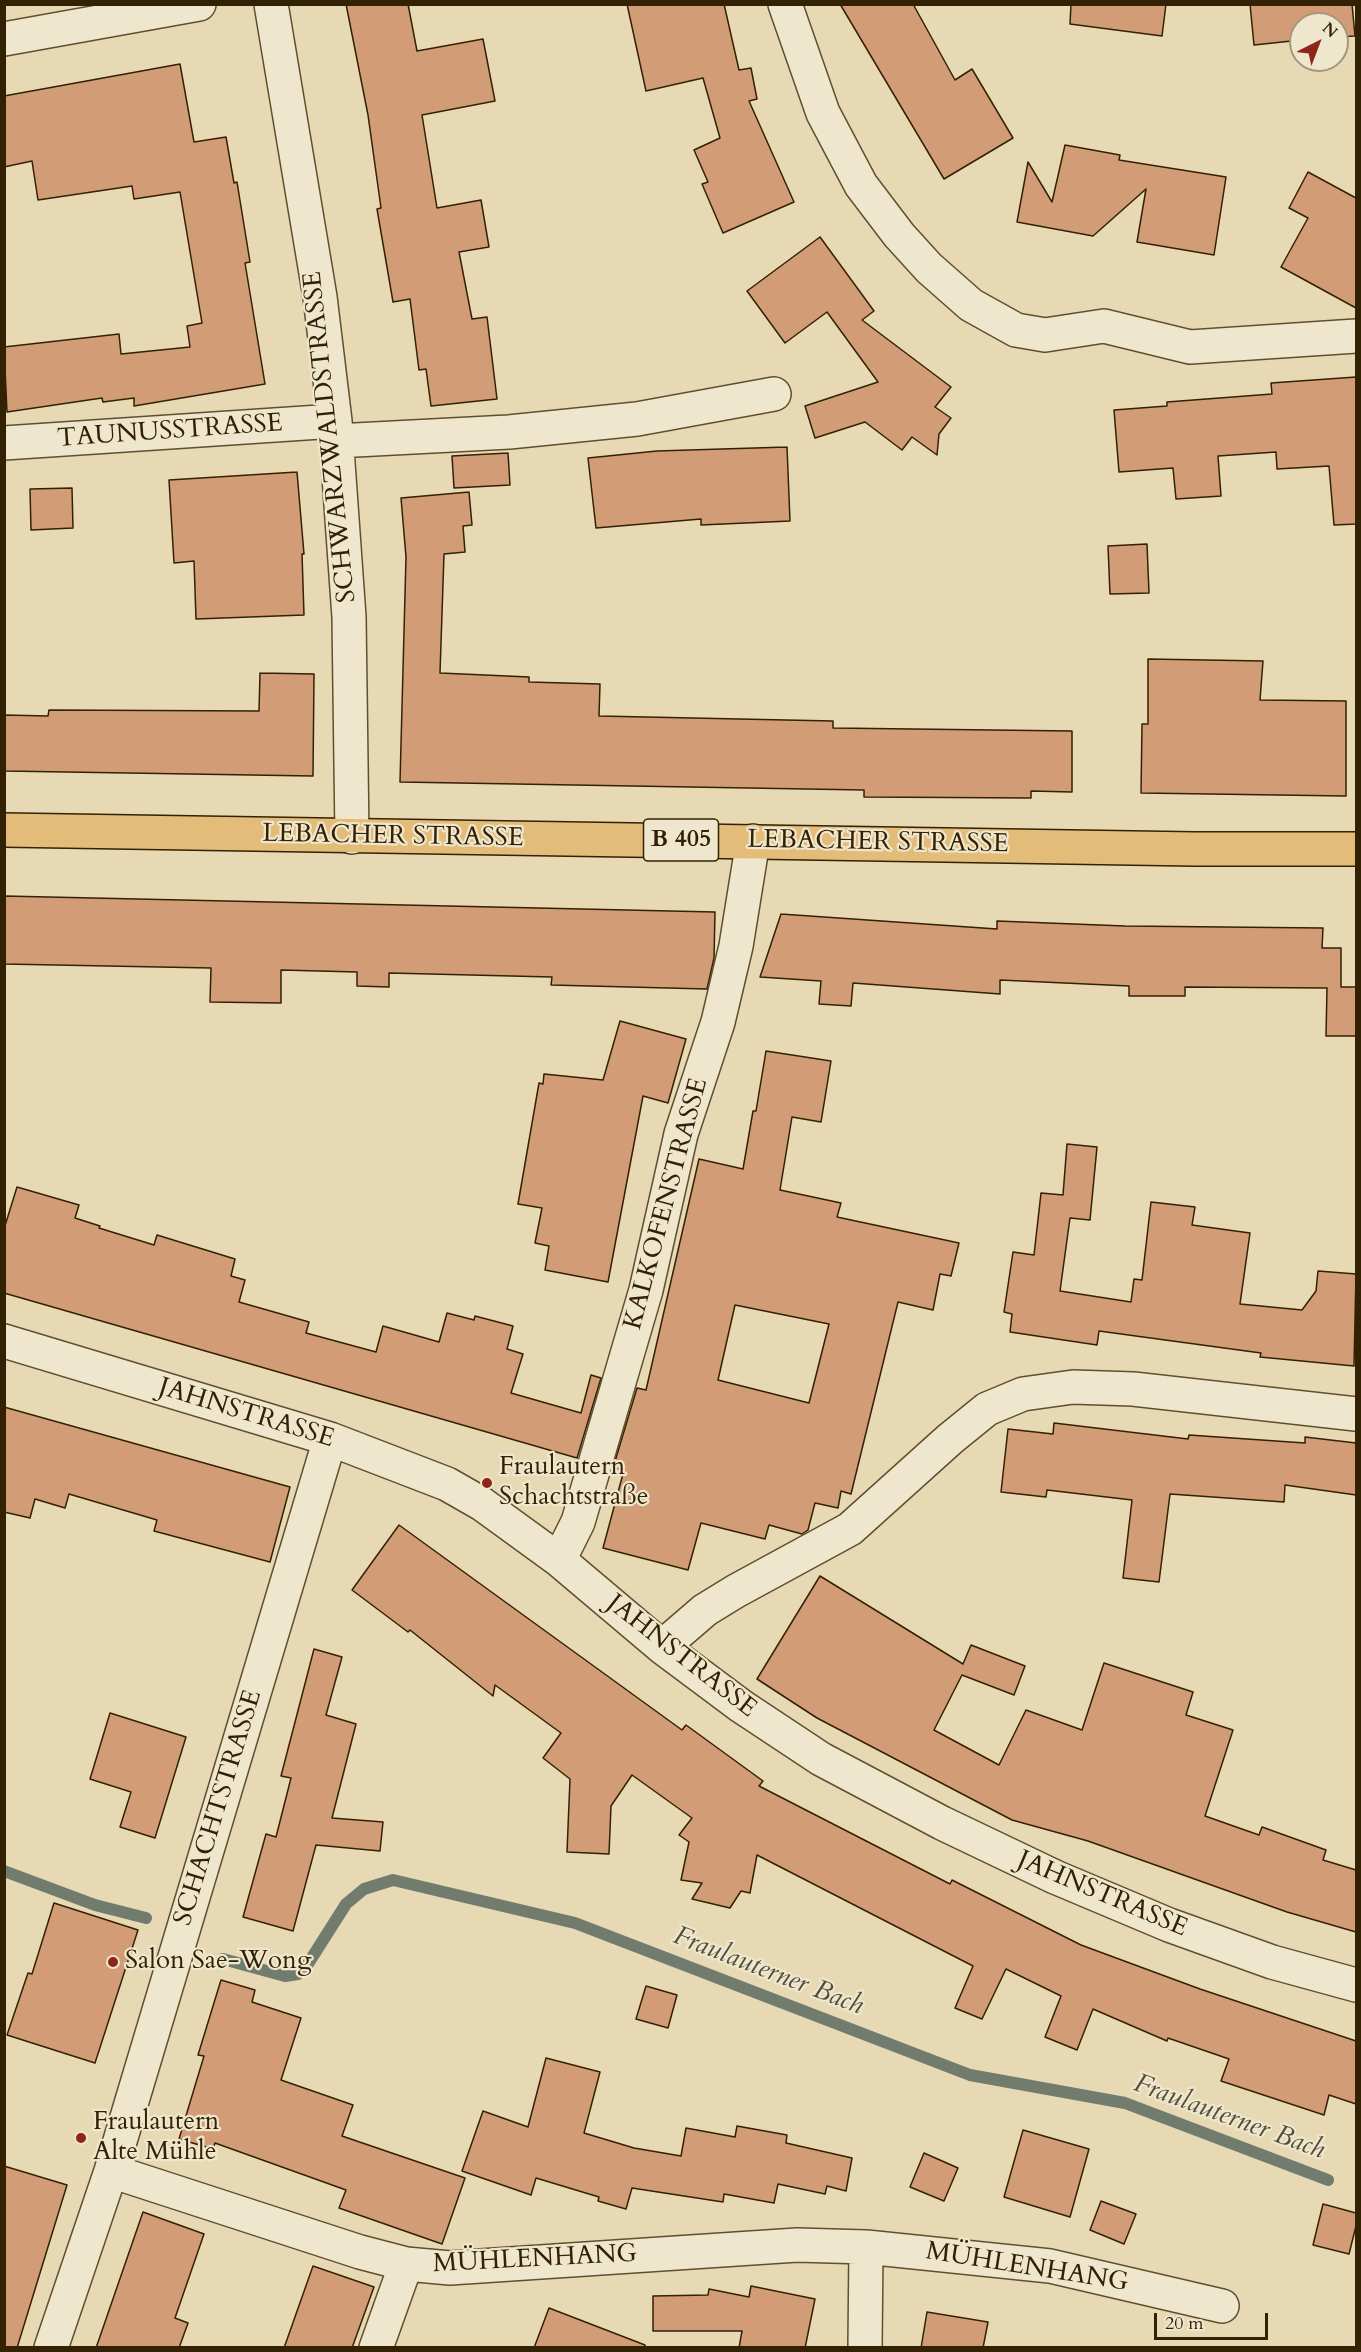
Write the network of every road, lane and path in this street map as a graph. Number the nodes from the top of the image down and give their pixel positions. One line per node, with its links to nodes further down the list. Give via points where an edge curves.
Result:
1 (199, 4): 4 (street)
2 (271, 4): 7 (street, SCHWARZWALDSTRASSE, via 320,297)
3 (785, 4): 5 (street, via 823,113 861,185 929,268 971,305 1016,330 1045,335 1104,326 1190,348)
4 (4, 39)
5 (1356, 336)
6 (774, 394): 7 (street, TAUNUSSTRASSE, via 625,420 509,432)
7 (336, 431): 8 (street, TAUNUSSTRASSE); 10 (street, SCHWARZWALDSTRASSE, via 349,617)
8 (4, 443)
9 (4, 830): 10 (main road, LEBACHER STRASSE / B 405)
10 (352, 837): 11 (main road, LEBACHER STRASSE / B 405)
11 (753, 841): 12 (main road, LEBACHER STRASSE / B 405); 16 (street, KALKOFENSTRASSE, via 736,946 718,1022 681,1134 646,1290 578,1522)
12 (1356, 849)
13 (4, 1341): 15 (street, JAHNSTRASSE)
14 (1356, 1414): 17 (street, via 1133,1389 1073,1386 1023,1394 987,1409 850,1530 705,1610)
15 (330, 1439): 16 (street, JAHNSTRASSE, via 447,1484 482,1504); 19 (street, SCHACHTSTRASSE)
16 (559, 1560): 17 (street, JAHNSTRASSE)
17 (662, 1647): 18 (street, JAHNSTRASSE, via 821,1759 942,1823 1168,1925 1272,1962)
18 (1356, 1985)
19 (111, 2170): 21 (street, MÜHLENHANG); 23 (street, SCHACHTSTRASSE)
20 (866, 2247): 21 (street, MÜHLENHANG, via 797,2245 450,2268); 22 (street, MÜHLENHANG, via 1050,2266); 25 (street)
21 (406, 2265): 24 (street)
22 (1222, 2306)
23 (51, 2348)
24 (376, 2348)
25 (865, 2348)

